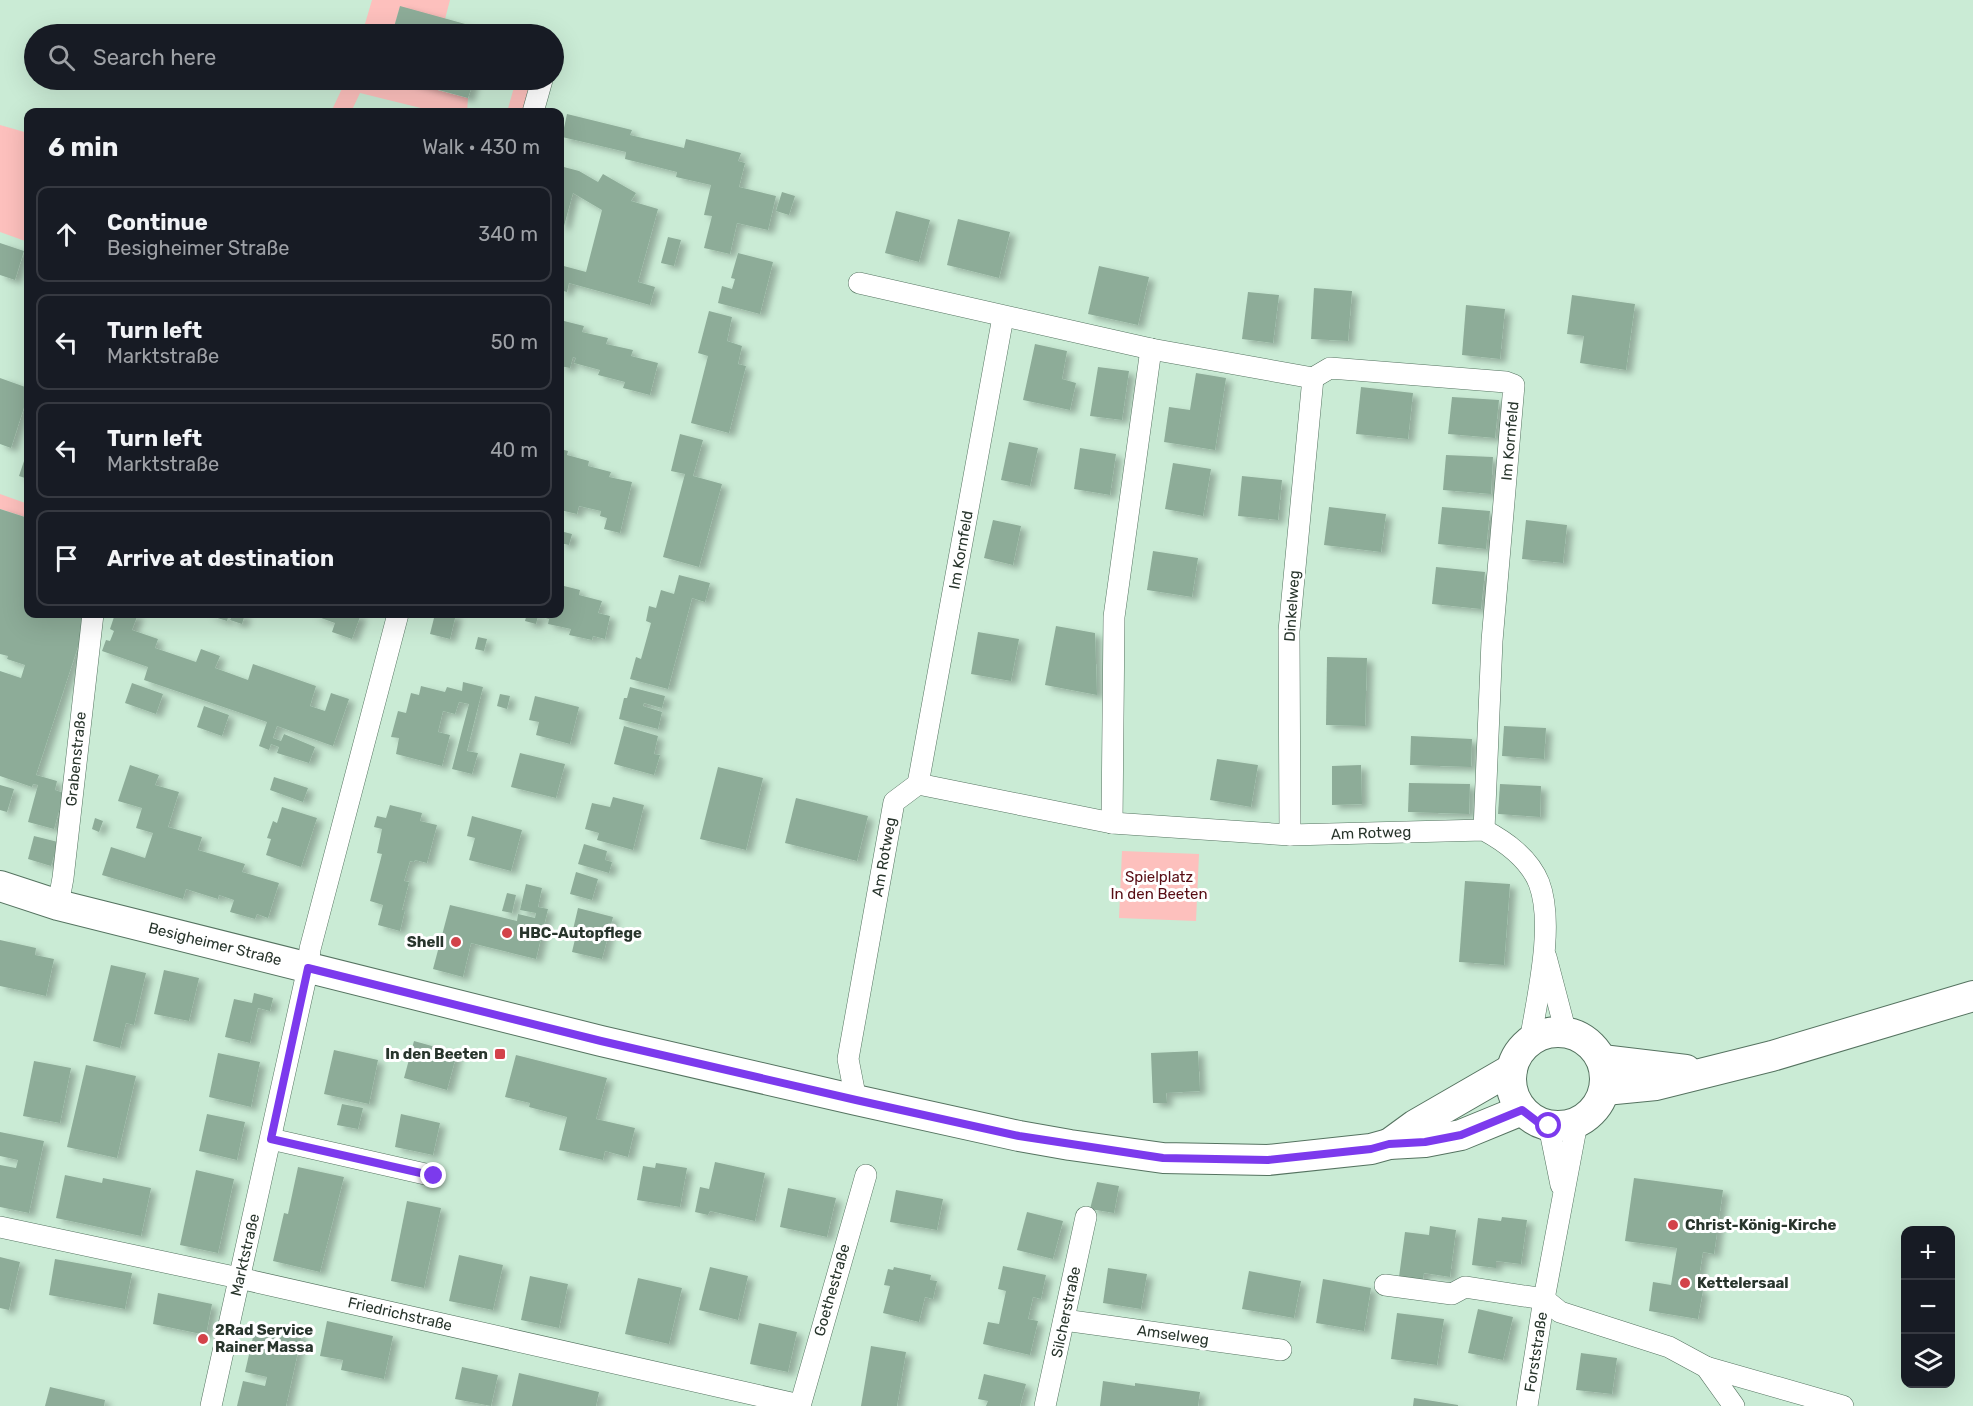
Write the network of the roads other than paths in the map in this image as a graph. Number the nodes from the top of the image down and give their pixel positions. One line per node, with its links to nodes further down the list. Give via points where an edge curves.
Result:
1 (539, 90): 2 (street)
2 (534, 108)
3 (859, 283): 4 (street, Im Kornfeld)
4 (1003, 317): 5 (street, Im Kornfeld); 9 (street, Im Kornfeld)
5 (1151, 349): 6 (street, Im Kornfeld); 10 (street, via 1114,617)
6 (1313, 378): 11 (street, Im Kornfeld, via 1330,368 1514,385 1492,641); 12 (street, Dinkelweg, via 1289,631)
7 (93, 618): 14 (street, Grabenstraße)
8 (397, 618): 16 (street)
9 (918, 783): 10 (street, Am Rotweg); 24 (street, Am Rotweg, via 894,802 848,1059)
10 (1112, 824): 12 (street, Am Rotweg)
11 (1484, 830): 12 (street, Am Rotweg); 15 (street, via 1519,854 1539,883)
12 (1290, 835)
13 (0, 886): 14 (main road, Besigheimer Straße)
14 (58, 905): 16 (main road, Besigheimer Straße)
15 (1544, 951): 18 (street); 19 (street)
16 (308, 968): 24 (main road, Besigheimer Straße); 27 (street, Marktstraße)
17 (1973, 996): 22 (main road)
18 (1566, 1033): 19 (main road, via 1547,1034); 20 (main road, via 1587,1042)
19 (1530, 1042): 21 (main road, via 1518,1054)
20 (1602, 1060): 22 (main road); 23 (main road)
21 (1512, 1069): 25 (main road, via 1513,1091); 28 (main road)
22 (1707, 1072): 23 (main road, via 1656,1085)
23 (1605, 1090): 26 (main road, via 1595,1110)
24 (856, 1100): 28 (main road, Besigheimer Straße, via 1019,1136 1163,1158 1268,1160)
25 (1522, 1110): 26 (main road, via 1539,1123); 28 (main road, Besigheimer Straße, via 1461,1135)
26 (1563, 1125): 35 (street, Forststraße, via 1564,1197)
27 (271, 1139): 30 (street); 33 (street, Marktstraße)
28 (1389, 1144)
29 (866, 1175): 40 (street, Goethestraße)
30 (434, 1176)
31 (1086, 1217): 36 (street, Silcherstraße)
32 (0, 1227): 33 (street, Friedrichstraße)
33 (239, 1278): 39 (street, Marktstraße); 40 (street, Friedrichstraße)
34 (1385, 1285): 35 (street, Forststraße, via 1452,1294 1465,1287)
35 (1544, 1299): 38 (street, via 1560,1312 1669,1347); 42 (street, Forststraße)
36 (1064, 1320): 37 (street, Amselweg); 41 (street, Silcherstraße)
37 (1281, 1350)
38 (1706, 1367): 43 (street); 44 (street)
39 (211, 1406)
40 (800, 1406)
41 (1045, 1406)
42 (1527, 1406)
43 (1734, 1406)
44 (1843, 1406)

